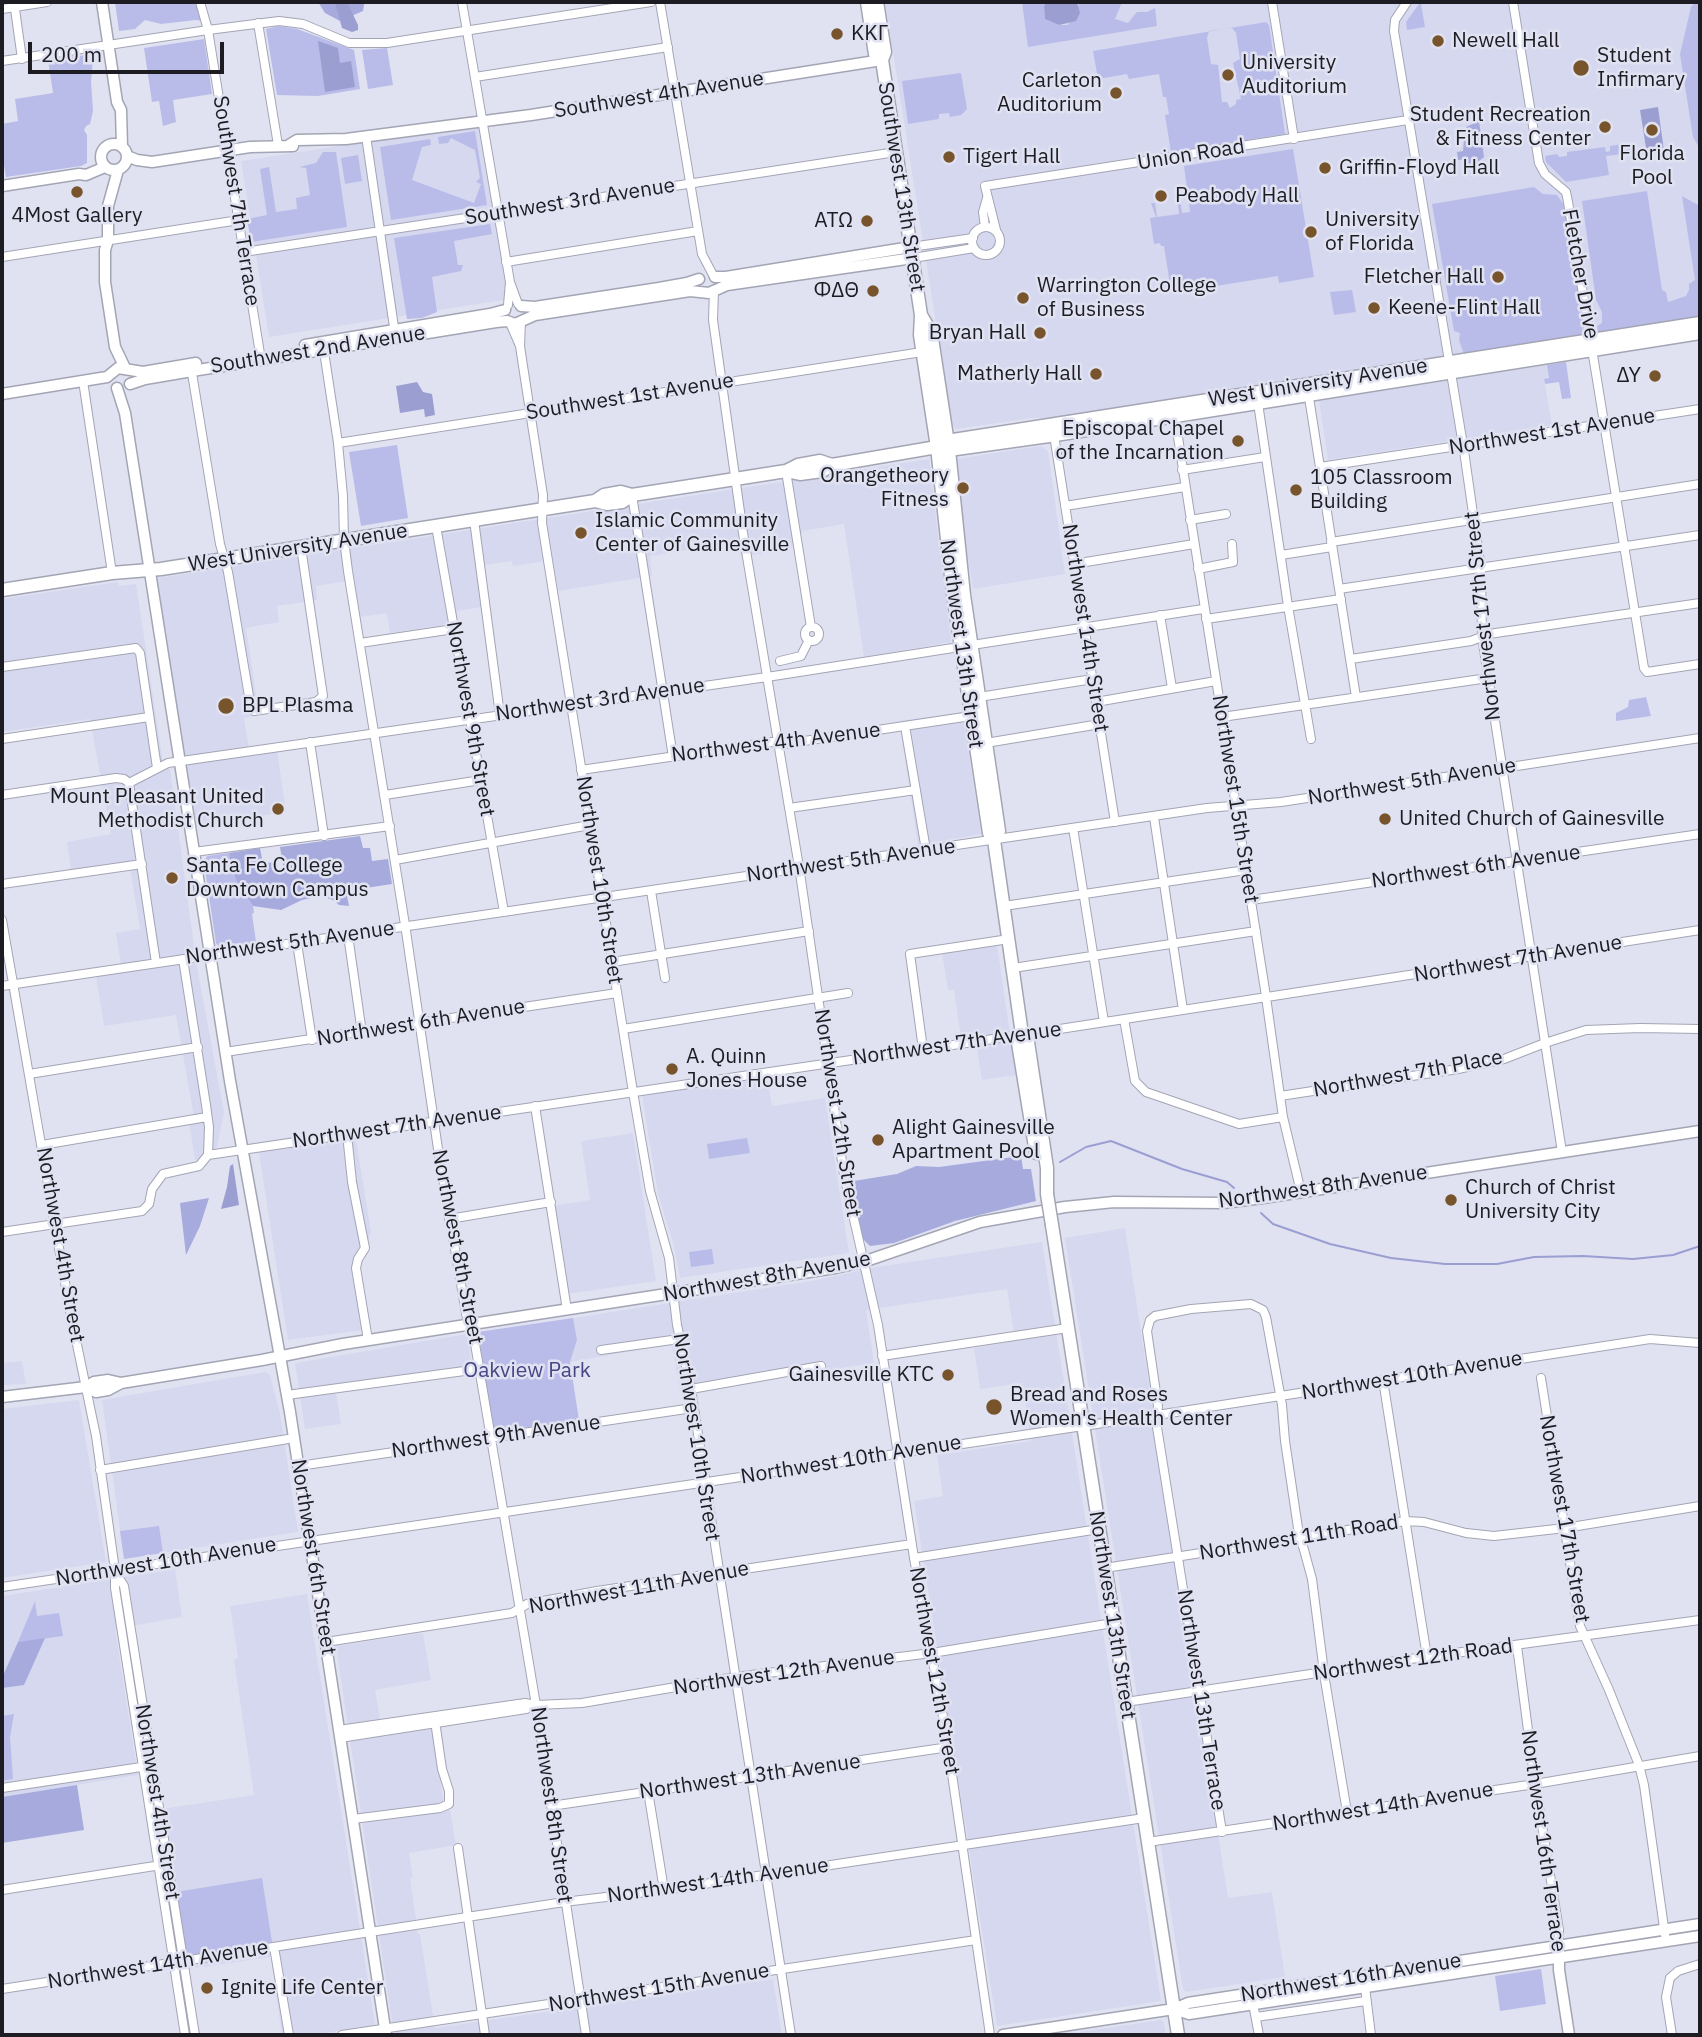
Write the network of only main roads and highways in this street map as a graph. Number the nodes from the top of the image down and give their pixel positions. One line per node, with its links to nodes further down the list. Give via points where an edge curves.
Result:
1 (867, 2): 3 (main road, Southwest 13th Street, via 875,54)
2 (877, 2): 3 (main road, Southwest 13th Street, via 885,52)
3 (882, 60): 4 (main road, Southwest 13th Street)
4 (921, 315): 10 (main road, Southwest 13th Street, via 922,352); 10 (main road, Southwest 13th Street, via 930,332)
5 (1700, 323): 7 (main road, West University Avenue)
6 (1700, 333): 7 (main road, West University Avenue)
7 (1593, 345): 8 (main road, West University Avenue)
8 (1308, 390): 9 (main road, West University Avenue); 9 (main road, West University Avenue, via 1258,403)
9 (1174, 411): 10 (main road, West University Avenue); 10 (main road, West University Avenue, via 1054,435)
10 (944, 446): 11 (main road, West University Avenue, via 832,465 822,471 786,471 632,495 621,492 542,510); 12 (main road, Northwest 13th Street)
11 (2, 590)
12 (966, 646): 13 (main road, Northwest 13th Street, via 971,716 989,833); 13 (main road, Northwest 13th Street, via 979,697 999,831)
13 (994, 839): 14 (main road, Northwest 13th Street, bridge, via 1022,1034 1018,1043 1047,1194)
14 (1178, 2035)

